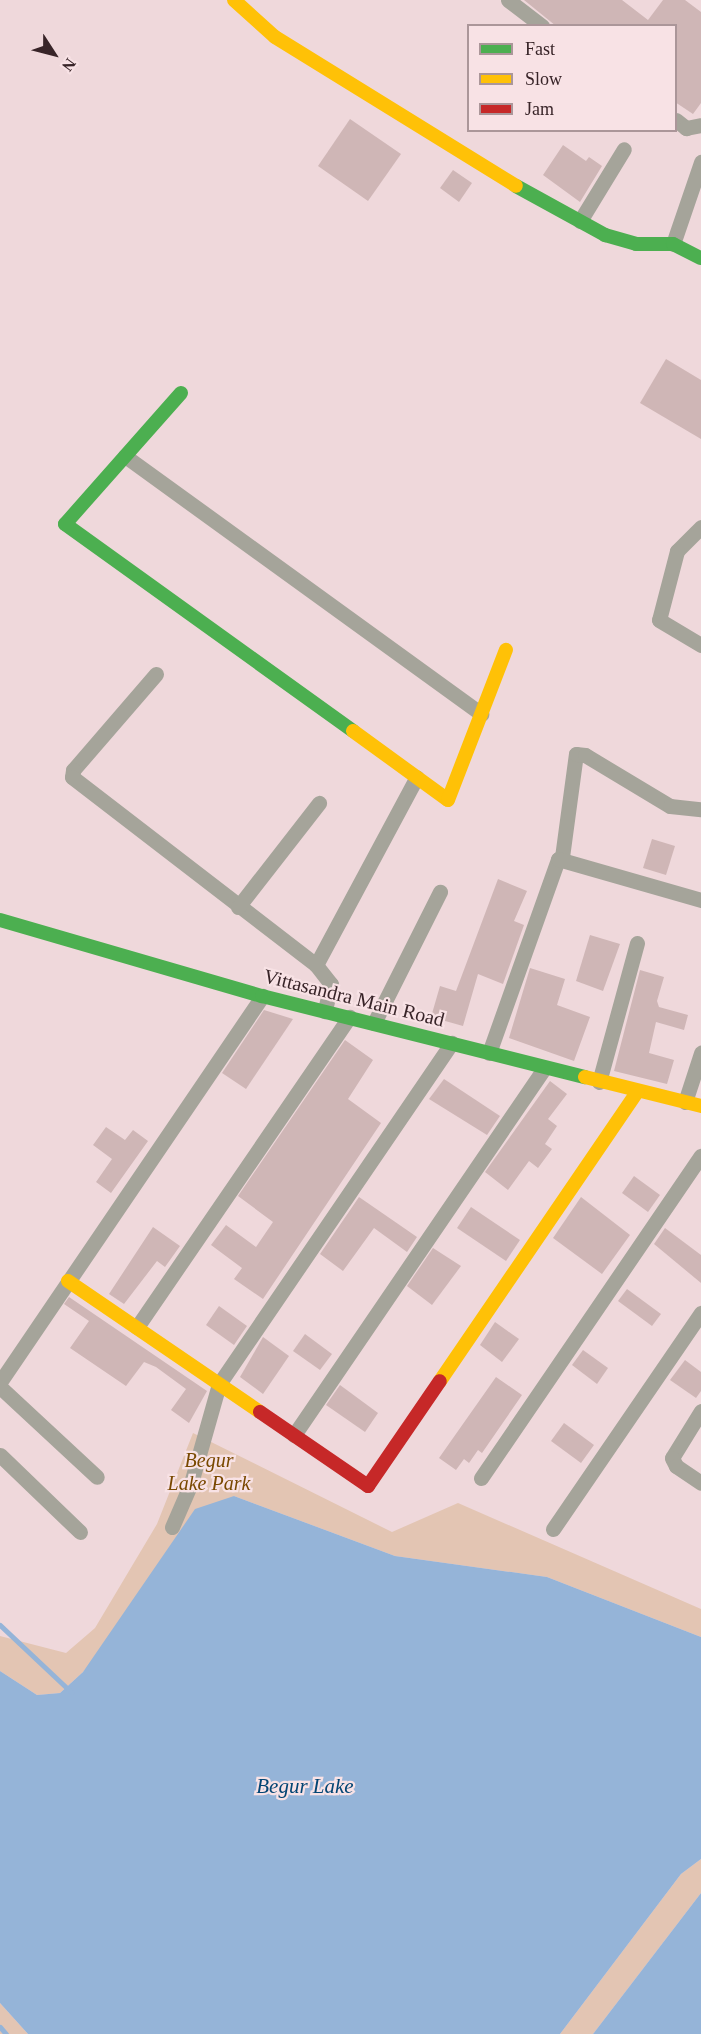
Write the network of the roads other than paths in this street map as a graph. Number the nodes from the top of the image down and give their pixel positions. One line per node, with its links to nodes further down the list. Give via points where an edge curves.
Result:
1 (234, 0): 8 (street, via 275,37)
2 (508, 0): 3 (street)
3 (539, 24)
4 (677, 121): 5 (street, via 686,128)
5 (701, 125)
6 (624, 149): 8 (street)
7 (701, 162): 9 (street)
8 (580, 221): 9 (street, via 605,235 636,244)
9 (673, 244): 10 (street)
10 (701, 258)
11 (181, 393): 12 (street)
12 (125, 456): 17 (street); 18 (street, via 65,524)
13 (701, 528): 14 (street, via 677,550 659,621)
14 (701, 645)
15 (506, 650): 17 (street)
16 (156, 674): 24 (street, via 73,770 72,777)
17 (481, 714): 18 (street, via 448,800)
18 (417, 777): 27 (street)
19 (319, 803): 24 (street)
20 (701, 809): 21 (street, via 670,806 585,755 576,754)
21 (562, 857): 23 (street); 33 (street, via 556,864)
22 (440, 892): 31 (street)
23 (701, 900)
24 (238, 907): 27 (street)
25 (0, 920): 28 (street, Vittasandra Main Road)
26 (637, 943): 36 (street)
27 (316, 965): 29 (street, via 332,984)
28 (262, 996): 29 (street, Vittasandra Main Road); 41 (street)
29 (325, 1011): 30 (street, Vittasandra Main Road)
30 (349, 1017): 31 (street, Vittasandra Main Road); 43 (street)
31 (374, 1023): 32 (street, Vittasandra Main Road)
32 (452, 1043): 33 (street, Vittasandra Main Road); 45 (street)
33 (489, 1053): 35 (street, Vittasandra Main Road)
34 (701, 1053): 38 (street)
35 (544, 1068): 36 (street, Vittasandra Main Road); 48 (street)
36 (599, 1082): 37 (street, Vittasandra Main Road)
37 (637, 1092): 38 (street, Vittasandra Main Road); 48 (street, via 368,1486)
38 (685, 1102): 39 (street, Vittasandra Main Road)
39 (701, 1106)
40 (701, 1156): 51 (street)
41 (68, 1281): 43 (street); 44 (street)
42 (701, 1314): 54 (street)
43 (136, 1327): 45 (street)
44 (0, 1383)
45 (219, 1384): 48 (street); 53 (street, via 191,1484)
46 (0, 1387): 50 (street)
47 (701, 1411): 52 (street, via 672,1458 676,1466)
48 (294, 1435)
49 (0, 1455): 55 (street)
50 (97, 1477)
51 (481, 1478)
52 (701, 1483)
53 (172, 1527)
54 (554, 1529)
55 (80, 1532)

